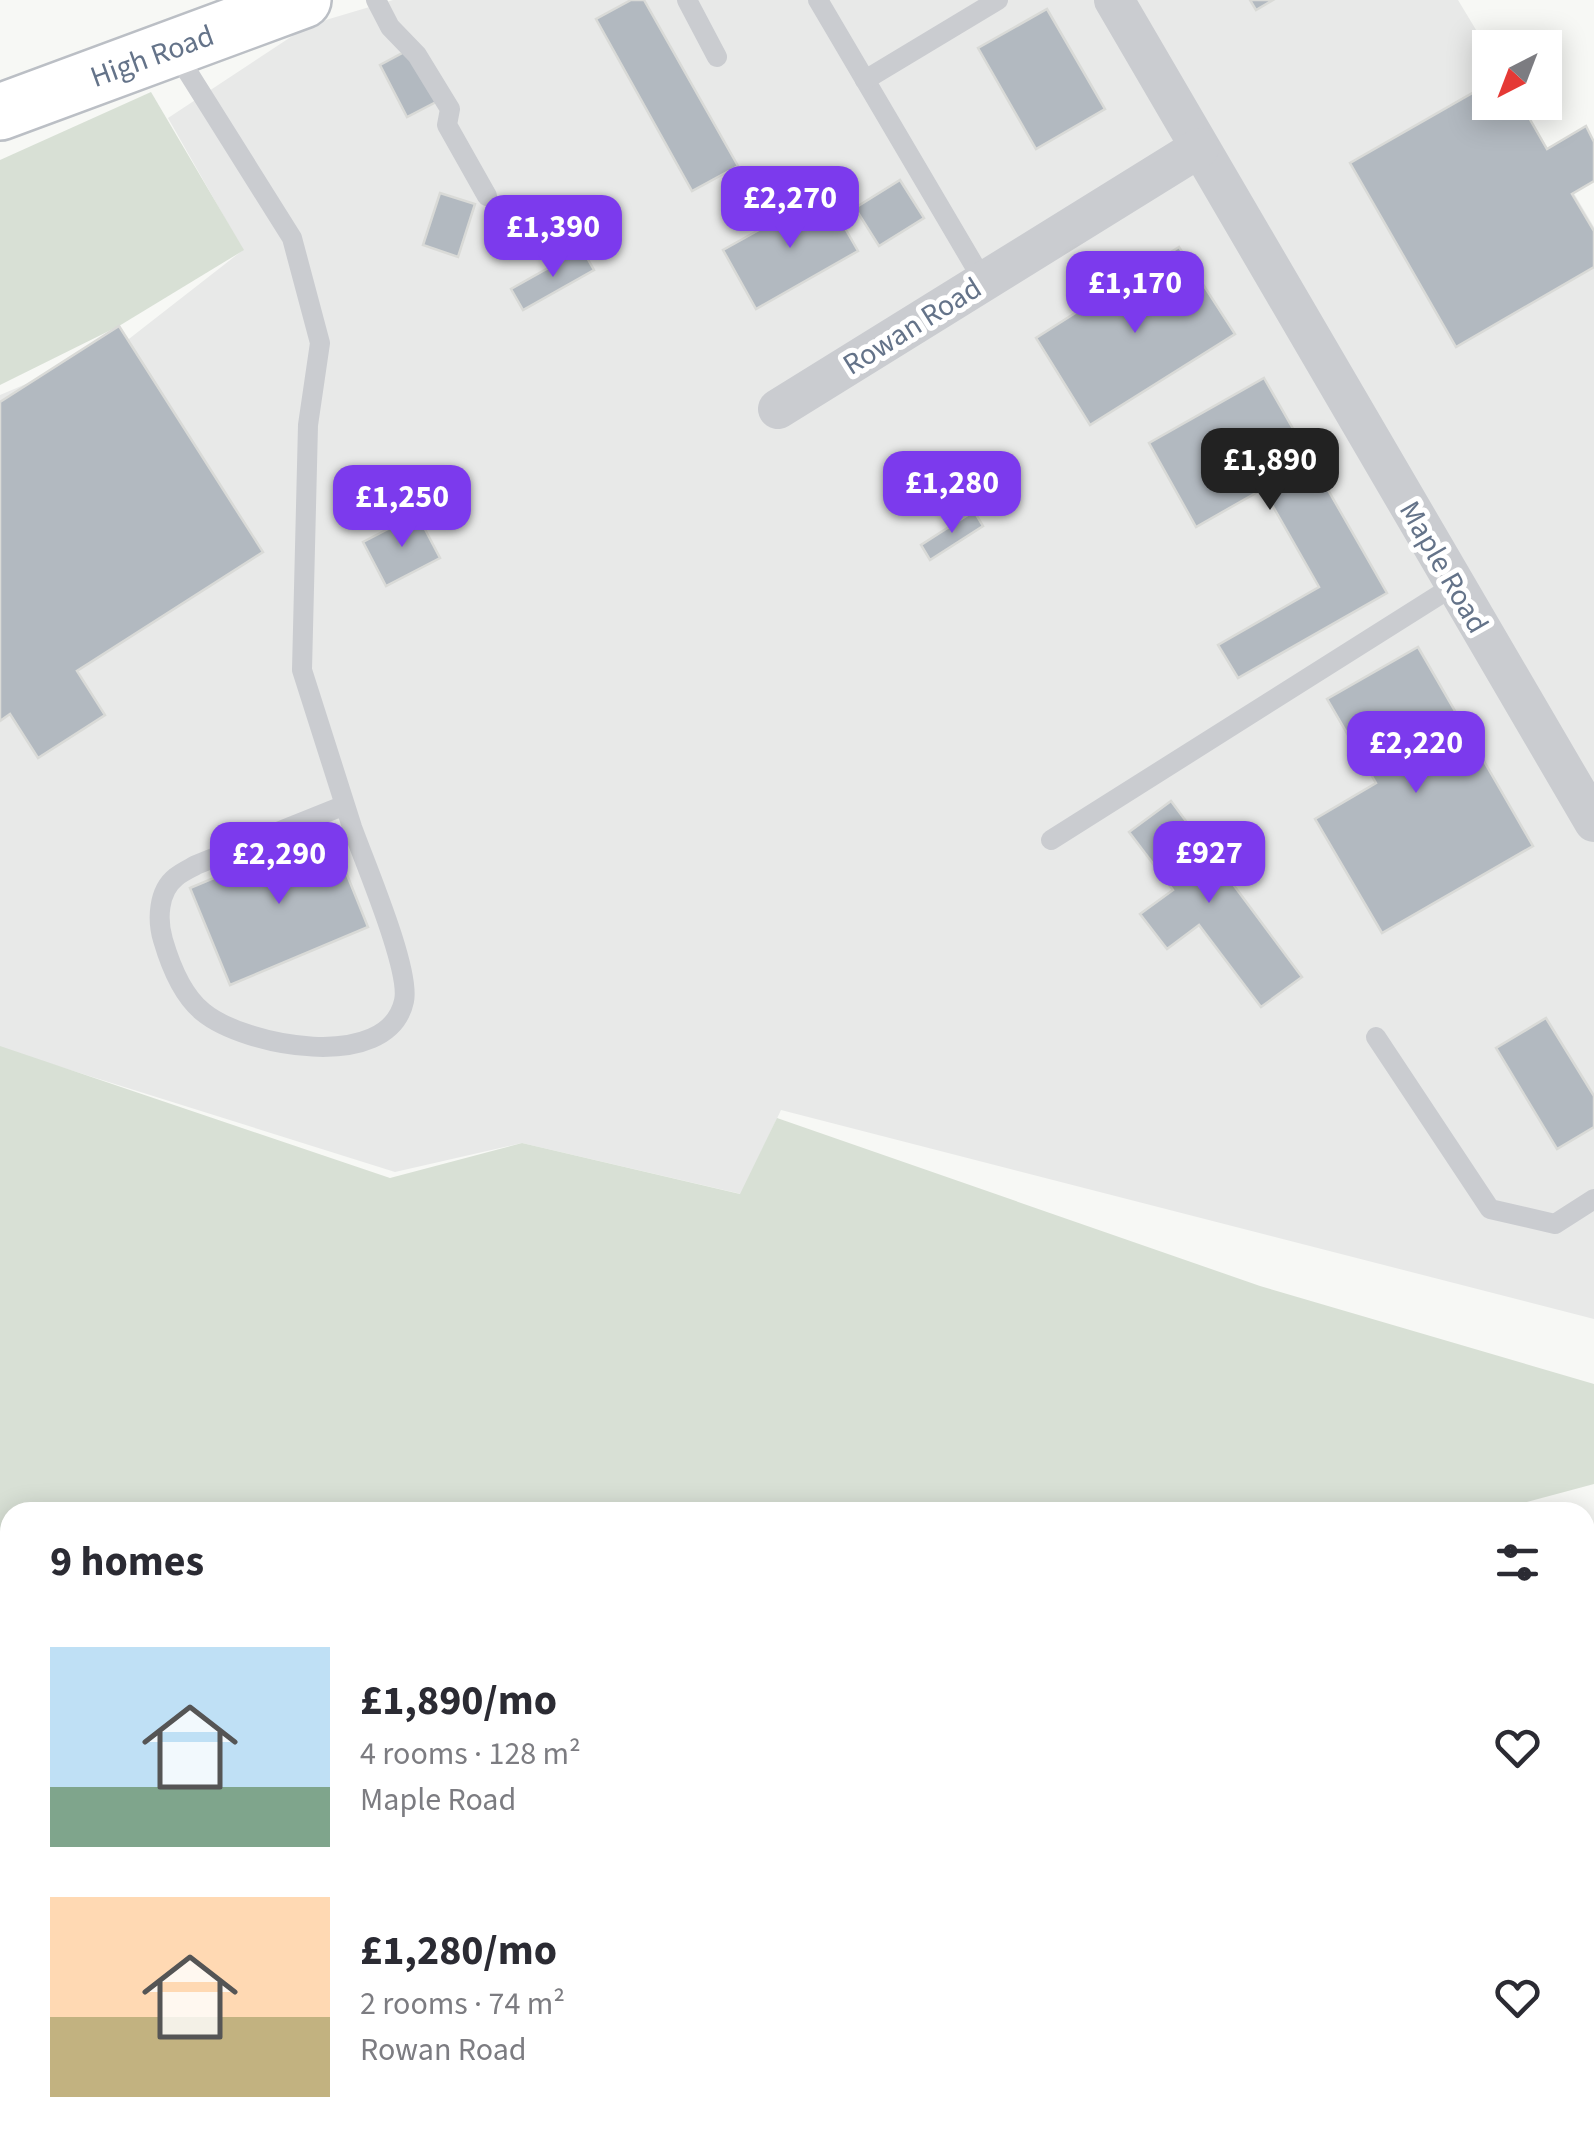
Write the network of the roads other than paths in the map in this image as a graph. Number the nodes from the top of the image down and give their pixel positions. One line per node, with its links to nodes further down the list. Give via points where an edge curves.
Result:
1 (303, 0): 7 (street, High Road)
2 (376, 0): 12 (lane, via 450,109 447,125)
3 (687, 0): 8 (lane)
4 (818, 0): 9 (lane)
5 (998, 0): 9 (lane)
6 (1114, 0): 11 (street, Maple Road)
7 (173, 48): 10 (street, High Road); 17 (lane, via 292,238 320,343 308,424 302,670)
8 (717, 58)
9 (865, 80): 13 (lane)
10 (0, 112)
11 (1199, 148): 13 (street, Rowan Road); 15 (street, Maple Road)
12 (487, 196)
13 (984, 282): 14 (street, Rowan Road)
14 (778, 409)
15 (1455, 585): 16 (street, Maple Road); 19 (lane)
16 (1581, 775): 18 (street, Maple Road)
17 (345, 805): 17 (lane, via 402,967 404,1000 392,1026 342,1046 288,1045 231,1030 200,1011 172,969 160,930 160,900 173,879 196,865)
18 (1594, 822)
19 (1051, 840)
20 (1376, 1037): 21 (lane, via 1490,1209 1555,1224)
21 (1594, 1199)

